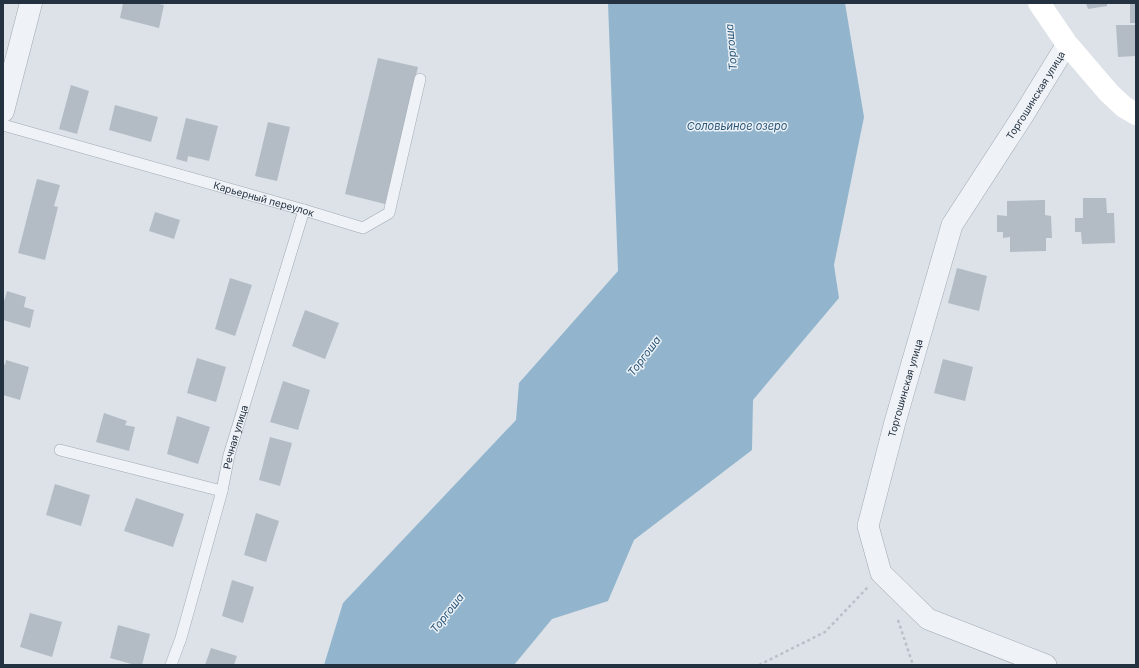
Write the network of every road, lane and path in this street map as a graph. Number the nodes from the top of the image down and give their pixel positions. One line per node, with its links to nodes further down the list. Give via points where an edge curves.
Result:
1 (31, 3): 5 (street)
2 (1039, 3): 3 (main road)
3 (1067, 44): 6 (main road, via 1109,93); 11 (street, Торгошинская улица, via 952,225 868,526)
4 (420, 79): 8 (lane, Карьерный переулок, via 389,213 363,228)
5 (3, 111)
6 (1136, 114)
7 (3, 124): 8 (lane, Карьерный переулок)
8 (304, 210): 10 (lane, Речная улица, via 229,455)
9 (60, 450): 10 (lane)
10 (222, 491): 12 (lane, Речная улица, via 181,638)
11 (881, 573): 13 (path, via 825,632); 14 (street, via 928,619)
12 (171, 665)
13 (759, 665)
14 (1046, 665)

